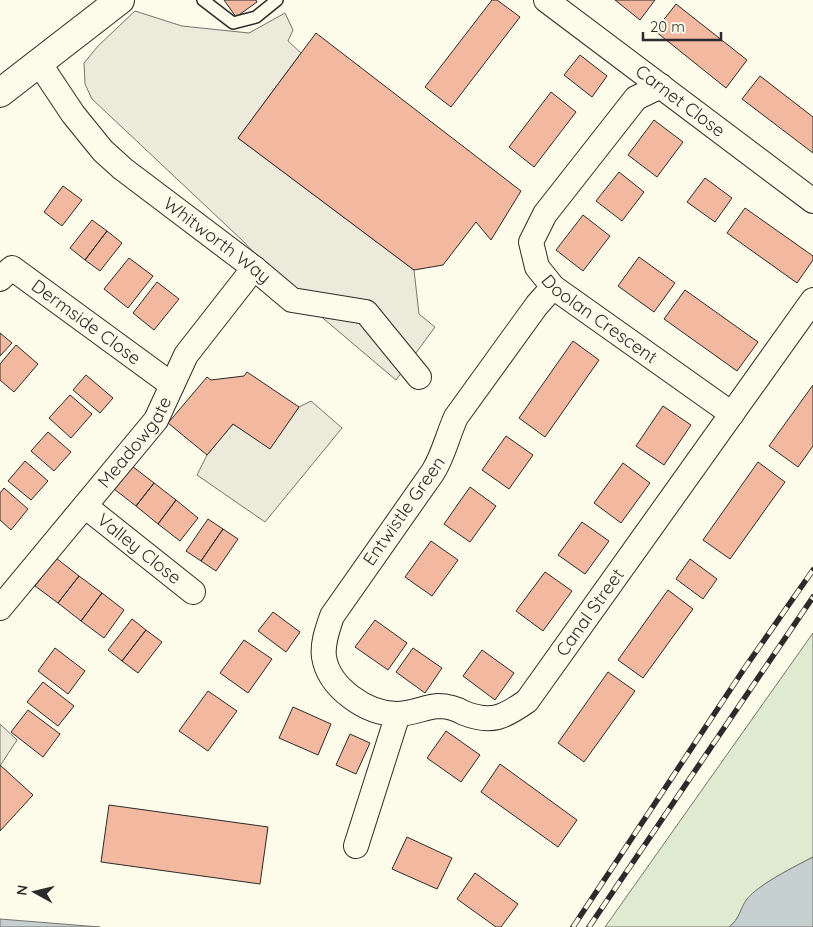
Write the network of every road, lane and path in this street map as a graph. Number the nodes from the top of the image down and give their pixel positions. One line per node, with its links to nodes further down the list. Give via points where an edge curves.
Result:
1 (120, 0): 5 (main road)
2 (203, 0): 3 (lane, via 233,23 256,16)
3 (278, 0)
4 (546, 0): 6 (street, Carnet Close)
5 (39, 63): 7 (main road); 9 (street, Whitworth Way, via 102,151)
6 (661, 86): 8 (street, Carnet Close); 11 (street, Doolan Crescent, via 636,98 545,214 531,242 537,267)
7 (0, 93)
8 (813, 200)
9 (254, 268): 13 (street, Whitworth Way, via 292,300 366,312); 14 (street, Meadowgate, via 186,355)
10 (0, 279): 14 (street, Dermside Close, via 12,268)
11 (553, 287): 15 (street, Doolan Crescent); 19 (street, Entwistle Green, via 456,417 447,437 445,453 332,616 324,640 324,657 334,681 375,712)
12 (813, 300): 15 (street, Canal Street)
13 (419, 376)
14 (172, 385): 16 (street, Meadowgate, via 156,420)
15 (732, 414): 19 (street, Canal Street, via 527,701 506,716 479,719 439,706)
16 (85, 506): 17 (street, Valley Close); 18 (street, Meadowgate)
17 (193, 592)
18 (0, 608)
19 (398, 714): 20 (street)
20 (356, 846)

